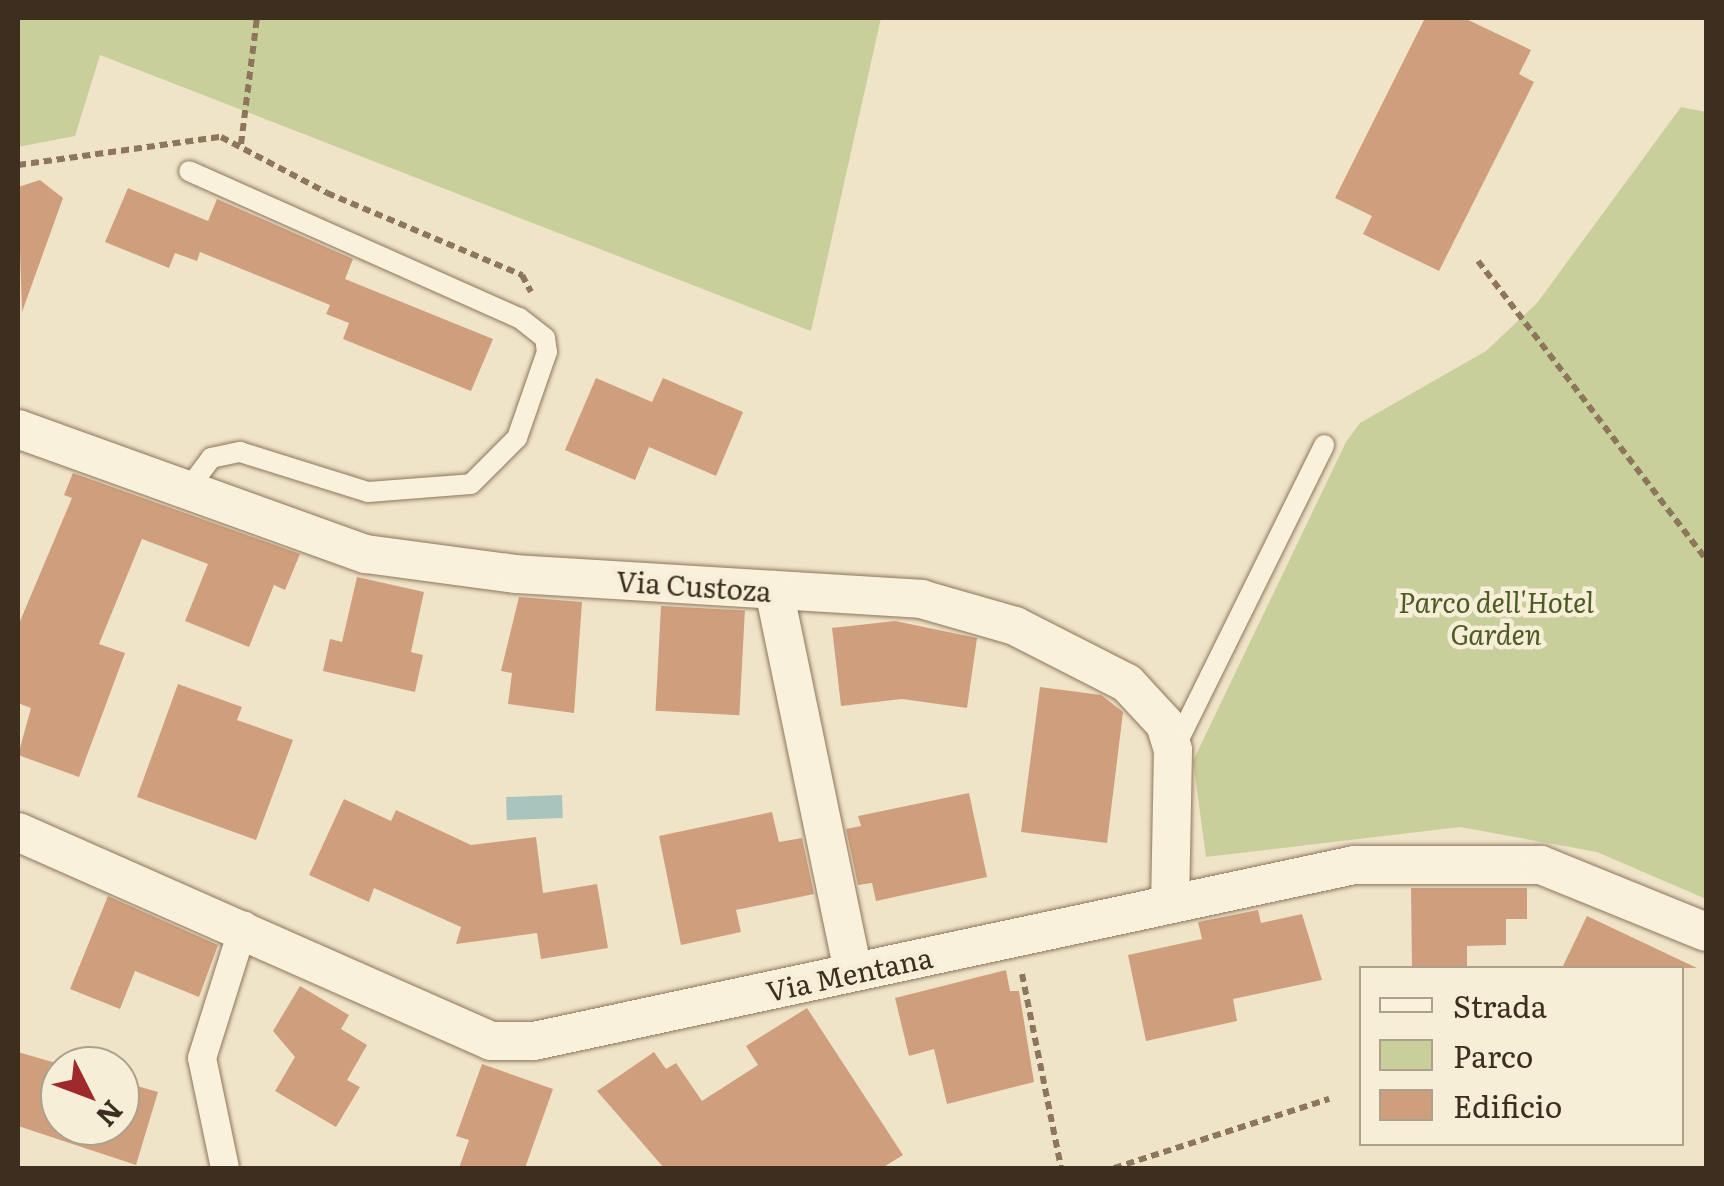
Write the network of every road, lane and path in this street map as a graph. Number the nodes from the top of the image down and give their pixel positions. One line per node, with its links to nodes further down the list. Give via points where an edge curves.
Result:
1 (257, 18): 2 (path)
2 (242, 144)
3 (189, 171): 7 (lane, via 518,318 540,332 547,352 517,438 472,484 368,492 240,452 211,458)
4 (1478, 261): 8 (path)
5 (21, 441): 7 (street, Via Custoza)
6 (1324, 445): 10 (lane)
7 (188, 490): 9 (street, Via Custoza, via 366,554)
8 (1706, 559)
9 (774, 590): 10 (street, Via Custoza, via 921,599 1015,626 1140,692); 16 (street)
10 (1173, 750): 12 (street)
11 (18, 832): 13 (street, Via Mentana)
12 (1170, 902): 14 (street, Via Mentana, via 1354,865 1504,861 1572,872); 15 (street, Via Mentana)
13 (244, 926): 16 (street, Via Mentana, via 491,1041 534,1041); 18 (street, via 202,1058)
14 (1706, 932)
15 (1014, 936): 16 (street, Via Mentana); 19 (path)
16 (853, 972)
17 (1329, 1099): 20 (path)
18 (226, 1168)
19 (1062, 1168)
20 (1114, 1168)

